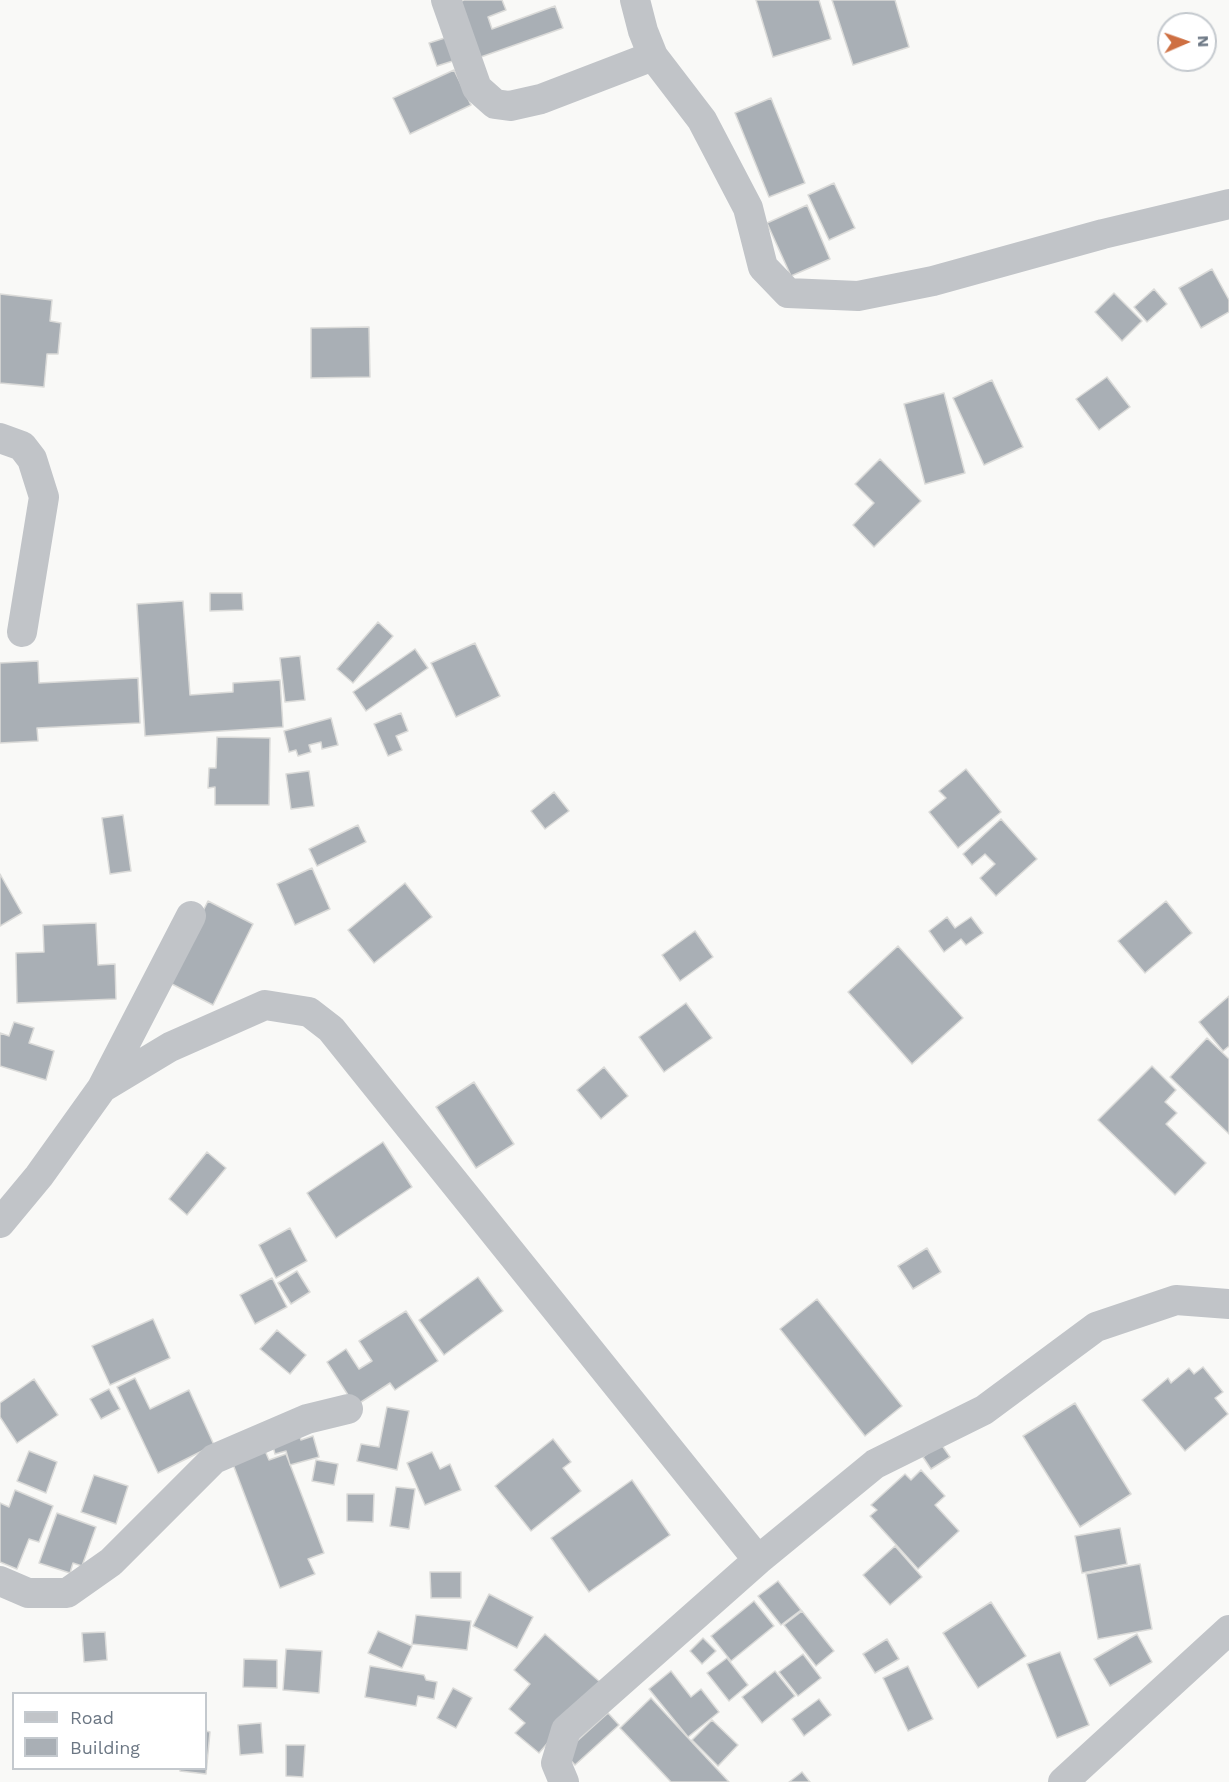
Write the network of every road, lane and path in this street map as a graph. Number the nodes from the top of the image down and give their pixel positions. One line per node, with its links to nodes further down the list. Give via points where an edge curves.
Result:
1 (446, 0): 3 (street, via 477,88 495,104 510,106 541,99)
2 (635, 0): 3 (street)
3 (653, 56): 4 (street, via 702,120 748,208 763,267 788,293 858,296 933,281)
4 (1229, 204)
5 (0, 438): 6 (street, via 22,446 33,459 44,497)
6 (22, 632)
7 (191, 916): 8 (street)
8 (102, 1088): 9 (street); 12 (street, via 170,1047 265,1005 309,1012 331,1029)
9 (0, 1223)
10 (1229, 1304): 12 (street, via 1176,1300 1095,1327 984,1410 875,1464)
11 (348, 1409): 13 (street, via 307,1419 214,1459 111,1562 68,1593 28,1593)
12 (758, 1560): 15 (street, via 566,1730 556,1763)
13 (0, 1581)
14 (1229, 1630): 16 (street)
15 (564, 1782)
16 (1063, 1782)

